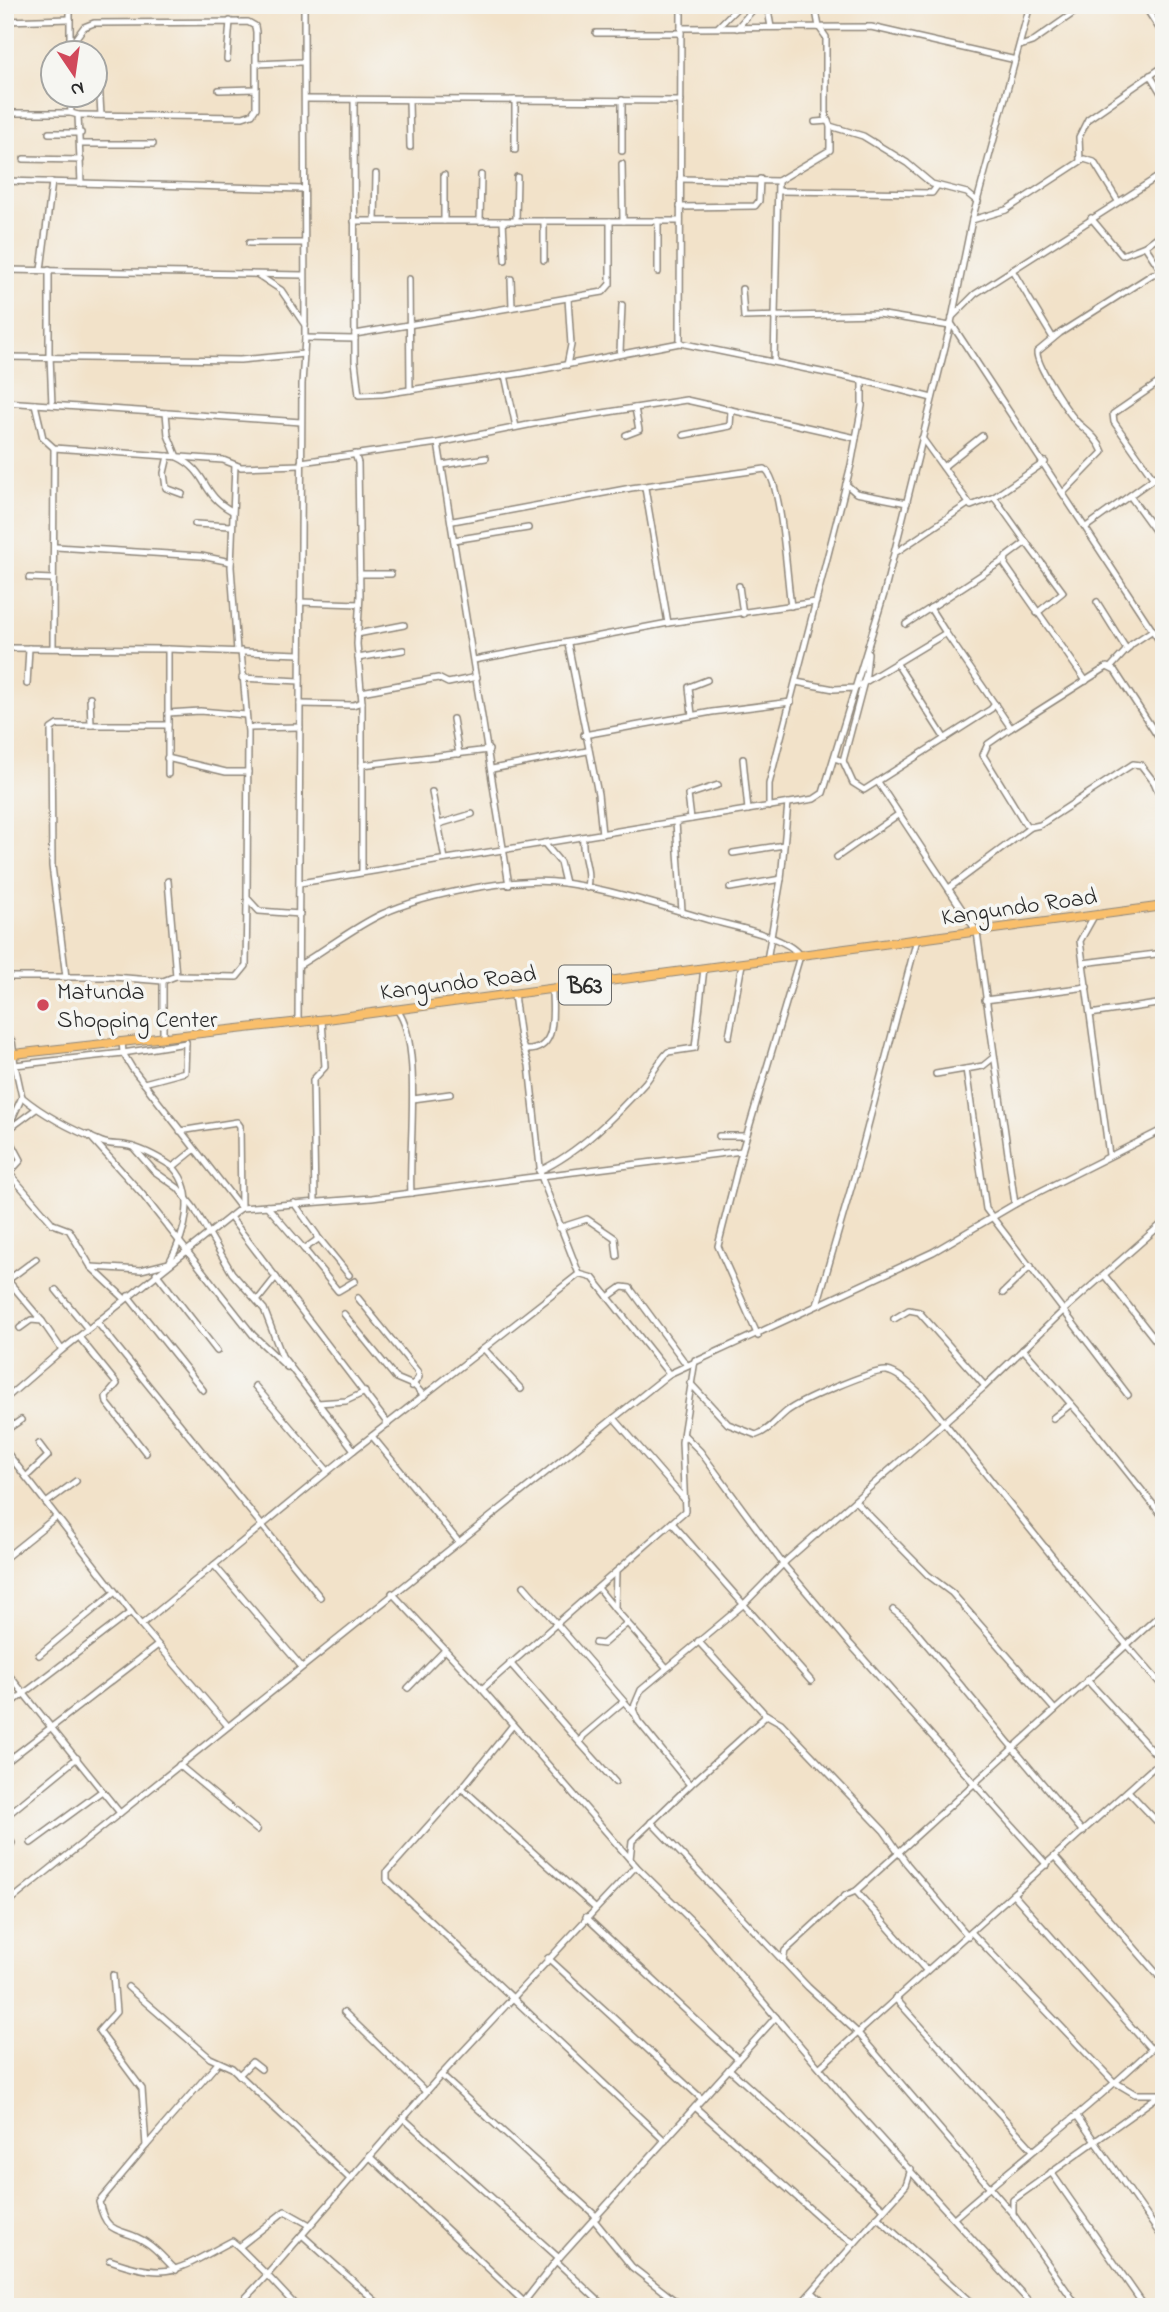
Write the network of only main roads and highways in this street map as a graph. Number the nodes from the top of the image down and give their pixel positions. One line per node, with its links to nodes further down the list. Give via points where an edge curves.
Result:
1 (1164, 906): 2 (highway, Kangundo Road / B63, via 322,1020)
2 (9, 1055)

